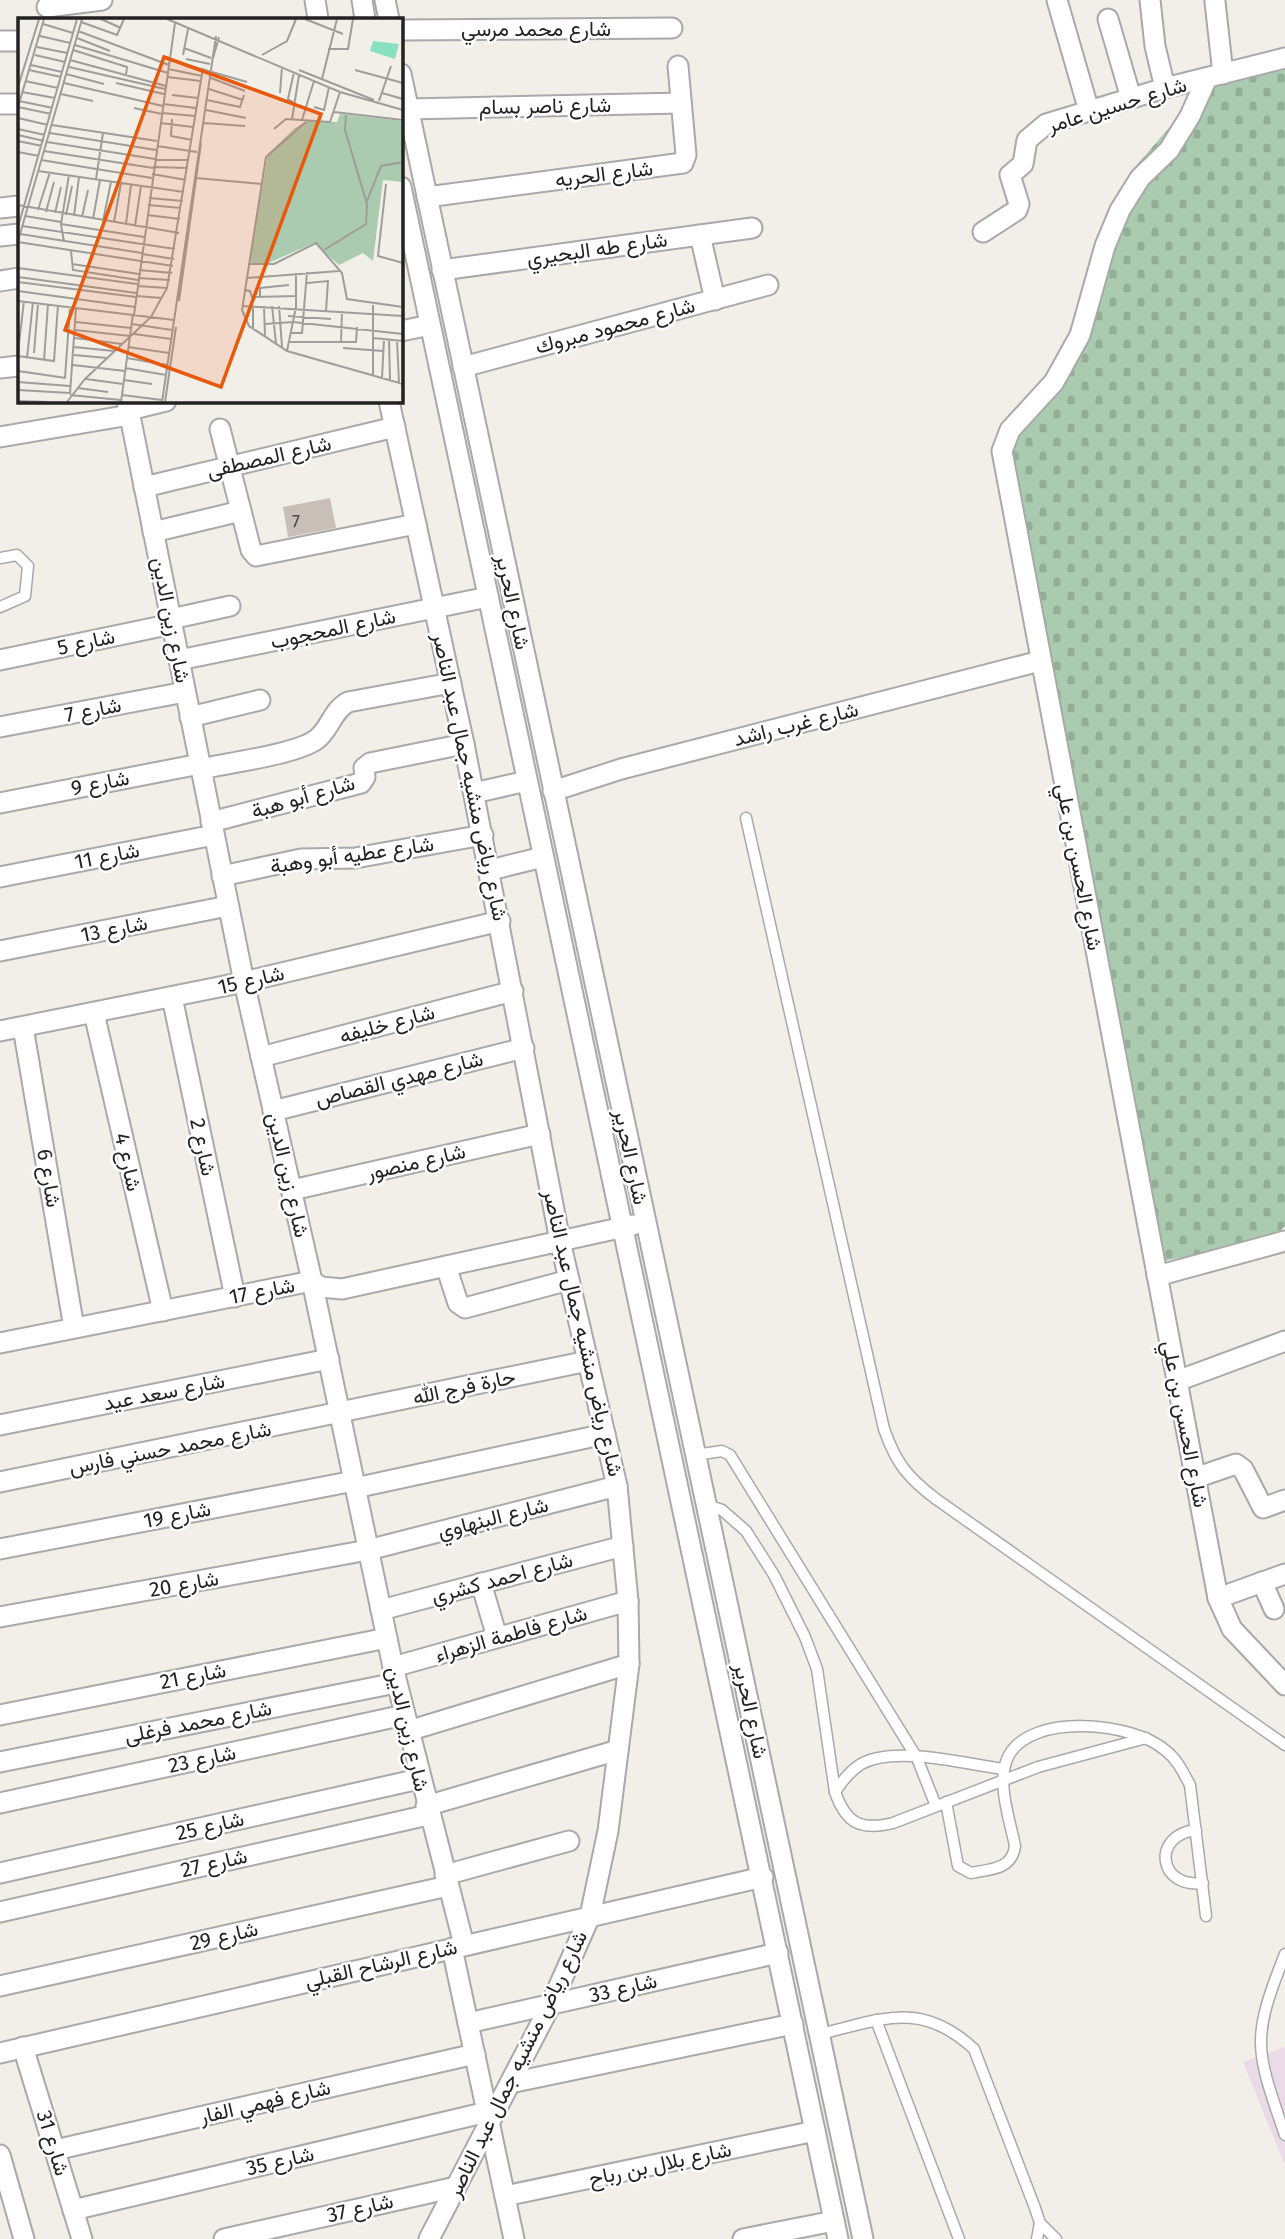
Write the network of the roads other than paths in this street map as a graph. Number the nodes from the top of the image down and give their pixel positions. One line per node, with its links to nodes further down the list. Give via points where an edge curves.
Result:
1 (102, 0): 8 (street)
2 (315, 0): 9 (street)
3 (362, 0): 10 (street)
4 (385, 0): 11 (street)
5 (1057, 0): 27 (street)
6 (1150, 0): 21 (street)
7 (1215, 2): 19 (street)
8 (48, 9)
9 (318, 18)
10 (366, 18)
11 (389, 18)
12 (1108, 19): 22 (street)
13 (672, 28): 14 (street, شارع محمد مرسي)
14 (402, 30)
15 (0, 41): 16 (street)
16 (18, 41)
17 (1285, 58): 19 (street, شارع حسين عامر)
18 (678, 66): 23 (street, شارع الحريه)
19 (1215, 76): 21 (street, شارع حسين عامر); 66 (street, شارع الحسن بن علي, via 1169,149 1140,178 1120,211 1105,246 1080,335 1054,382 1004,440 1004,462)
20 (402, 79): 26 (street, شارع الحرير)
21 (1165, 88): 22 (street, شارع حسين عامر)
22 (1131, 98): 27 (street, شارع حسين عامر)
23 (681, 103): 26 (street, شارع ناصر بسام); 29 (street, شارع الحريه, via 683,163)
24 (0, 104): 25 (street)
25 (18, 104)
26 (408, 109): 29 (street, شارع الحرير)
27 (1089, 111): 33 (street, شارع حسين عامر, via 1035,131 1027,141 1023,164 1010,175 1019,207)
28 (402, 192): 42 (street, شارع الحرير)
29 (427, 197): 37 (street, شارع الحرير)
30 (18, 206): 31 (street)
31 (0, 208)
32 (752, 228): 35 (street, شارع طه البحيري)
33 (983, 232)
34 (18, 234): 36 (street)
35 (700, 235): 37 (street, شارع طه البحيري); 41 (street)
36 (0, 236)
37 (442, 270): 45 (street, شارع الحرير)
38 (18, 278): 39 (street)
39 (0, 281)
40 (768, 285): 41 (street, شارع محمود مبروك)
41 (715, 300): 45 (street, شارع محمود مبروك)
42 (430, 326): 43 (street); 59 (street, شارع الحرير)
43 (402, 331)
44 (18, 366): 46 (street)
45 (463, 367): 75 (street, شارع الحرير)
46 (0, 368)
47 (161, 402): 49 (street)
48 (389, 402): 50 (street, شارع رياض منشيه جمال عبد الناصر)
49 (129, 409): 52 (street); 54 (street, شارع زين الدين)
50 (395, 427): 53 (street, شارع المصطفى); 56 (street, شارع رياض منشيه جمال عبد الناصر)
51 (220, 429): 53 (street)
52 (0, 437)
53 (230, 467): 54 (street, شارع المصطفى); 55 (street)
54 (144, 487): 57 (street, شارع زين الدين)
55 (241, 510): 56 (street, via 252,552 259,556); 57 (street)
56 (416, 524): 62 (street, شارع رياض منشيه جمال عبد الناصر)
57 (153, 532): 63 (street, شارع زين الدين)
58 (0, 558): 61 (lane, via 17,555 28,566 25,596)
59 (488, 597): 62 (street, شارع المحجوب); 74 (street, شارع الحرير)
60 (230, 606): 63 (street, شارع 5)
61 (0, 607)
62 (435, 608): 65 (street, شارع المحجوب); 67 (street, شارع رياض منشيه جمال عبد الناصر)
63 (171, 622): 64 (street, شارع 5); 65 (street, شارع زين الدين)
64 (0, 660)
65 (179, 660): 68 (street, شارع زين الدين)
66 (1040, 661): 75 (street, شارع غرب راشد, via 621,769); 108 (street, شارع الحسن بن علي)
67 (451, 683): 72 (street, شارع رياض منشيه جمال عبد الناصر); 73 (street, شارع 9, via 348,702 322,734 305,746)
68 (185, 692): 70 (street, شارع زين الدين); 71 (street, شارع 7)
69 (260, 700): 70 (street)
70 (190, 717): 73 (street, شارع زين الدين)
71 (0, 727)
72 (464, 744): 76 (street, شارع رياض منشيه جمال عبد الناصر); 79 (street, شارع أبو هبة, via 370,763 360,783)
73 (200, 767): 77 (street, شارع 9); 79 (street, شارع زين الدين)
74 (527, 781): 76 (street); 81 (street, شارع الحرير)
75 (553, 791): 85 (street, شارع الحرير)
76 (474, 793): 80 (street, شارع رياض منشيه جمال عبد الناصر)
77 (0, 803)
78 (746, 818): 149 (lane, via 894,1458 912,1481 936,1499)
79 (213, 829): 83 (street, شارع زين الدين); 84 (street, شارع 11)
80 (483, 835): 82 (street, شارع رياض منشيه جمال عبد الناصر); 83 (street, شارع عطيه أبو وهبة, via 355,858 301,859)
81 (542, 857): 82 (street); 86 (street, شارع الحرير)
82 (489, 870): 88 (street, شارع رياض منشيه جمال عبد الناصر)
83 (222, 876): 87 (street, شارع زين الدين)
84 (0, 877)
85 (576, 900): 86 (street); 89 (street, شارع الحرير)
86 (553, 905): 90 (street, شارع الحرير)
87 (228, 906): 91 (street, شارع 13); 92 (street, شارع زين الدين)
88 (499, 921): 92 (street, شارع 15); 93 (street, شارع رياض منشيه جمال عبد الناصر)
89 (583, 934): 90 (street); 103 (street, شارع الحرير)
90 (560, 939): 104 (street, شارع الحرير)
91 (0, 951)
92 (244, 982): 94 (street, شارع 15); 99 (street, شارع زين الدين)
93 (513, 990): 98 (street, شارع رياض منشيه جمال عبد الناصر); 99 (street, شارع خليفه)
94 (172, 997): 95 (street, شارع 15); 111 (street, شارع 2)
95 (94, 1013): 96 (street, شارع 15); 112 (street, شارع 4)
96 (23, 1027): 97 (street, شارع 15); 113 (street, شارع 6)
97 (0, 1031)
98 (524, 1048): 100 (street, شارع مهدي القصاص); 101 (street, شارع رياض منشيه جمال عبد الناصر)
99 (261, 1057): 100 (street, شارع زين الدين)
100 (273, 1111): 102 (street, شارع زين الدين)
101 (540, 1134): 102 (street, شارع منصور); 105 (street, شارع رياض منشيه جمال عبد الناصر)
102 (292, 1190): 110 (street, شارع زين الدين)
103 (645, 1223): 104 (street, شارع 17); 122 (street, شارع الحرير)
104 (621, 1228): 105 (street, شارع 17); 123 (street, شارع الحرير)
105 (560, 1241): 107 (street, شارع 17); 109 (street, شارع رياض منشيه جمال عبد الناصر)
106 (1285, 1241): 108 (street)
107 (446, 1266): 109 (street, via 458,1303 465,1308); 110 (street, شارع 17, via 342,1289 321,1287)
108 (1157, 1276): 118 (street, شارع الحسن بن علي)
109 (569, 1280): 117 (street, شارع رياض منشيه جمال عبد الناصر)
110 (313, 1281): 111 (street, شارع 17); 116 (street, شارع زين الدين)
111 (235, 1297): 112 (street, شارع 17)
112 (163, 1311): 113 (street, شارع 17)
113 (74, 1328): 115 (street, شارع 17)
114 (1285, 1341): 118 (street)
115 (0, 1343)
116 (329, 1359): 119 (street, شارع زين الدين); 120 (street, شارع سعد عيد)
117 (588, 1361): 119 (street, حارة فرج الله); 121 (street, شارع رياض منشيه جمال عبد الناصر)
118 (1177, 1381): 124 (street, شارع الحسن بن علي)
119 (340, 1414): 125 (street, شارع محمد حسني فارس); 126 (street, شارع زين الدين)
120 (0, 1425)
121 (605, 1434): 126 (street, شارع 19); 127 (street, شارع رياض منشيه جمال عبد الناصر)
122 (695, 1455): 123 (street); 129 (street, شارع الحرير); 151 (lane, via 722,1451 730,1455)
123 (672, 1460): 162 (street, شارع الحرير)
124 (1195, 1478): 128 (street, via 1236,1464 1263,1508); 136 (street, شارع الحسن بن علي)
125 (0, 1482)
126 (355, 1484): 131 (street, شارع 19); 132 (street, شارع زين الدين)
127 (617, 1486): 130 (street, شارع رياض منشيه جمال عبد الناصر); 132 (street, شارع البنهاوي)
128 (1285, 1500)
129 (707, 1504): 155 (lane, via 722,1510 746,1531 805,1637 817,1669); 173 (street, شارع الحرير)
130 (623, 1546): 135 (street, شارع احمد كشري); 137 (street, شارع رياض منشيه جمال عبد الناصر)
131 (0, 1549)
132 (368, 1550): 139 (street, شارع زين الدين); 140 (street, شارع 20)
133 (1285, 1574): 134 (street)
134 (1262, 1582): 136 (street); 138 (street)
135 (481, 1583): 139 (street, شارع احمد كشري); 141 (street)
136 (1218, 1598): 145 (street, شارع الحسن بن علي, via 1232,1629)
137 (628, 1601): 141 (street, شارع فاطمة الزهراء); 143 (street, شارع رياض منشيه جمال عبد الناصر)
138 (1274, 1609)
139 (381, 1610): 142 (street, شارع زين الدين)
140 (0, 1617)
141 (497, 1637): 144 (street, شارع فاطمة الزهراء)
142 (387, 1638): 144 (street, شارع زين الدين); 146 (street, شارع 21)
143 (629, 1664): 147 (street, شارع 23); 150 (street, شارع رياض منشيه جمال عبد الناصر)
144 (395, 1675): 147 (street, شارع زين الدين); 152 (street, شارع محمد فرغلى)
145 (1285, 1685)
146 (0, 1715)
147 (406, 1723): 154 (street, شارع زين الدين); 156 (street, شارع 23)
148 (1146, 1738): 153 (lane); 153 (lane, via 1110,1728 1063,1728 1020,1742 1009,1754); 159 (lane, via 1180,1765 1190,1785)
149 (1285, 1745)
150 (618, 1751): 158 (street, شارع 27); 166 (street, شارع رياض منشيه جمال عبد الناصر, via 608,1831)
151 (917, 1758): 153 (lane); 155 (lane, via 880,1757 862,1764); 157 (lane)
152 (0, 1762)
153 (1003, 1775): 157 (lane); 157 (lane, via 1015,1846 1007,1864 971,1873 958,1866)
154 (419, 1779): 158 (street, شارع زين الدين); 161 (street, شارع 25)
155 (835, 1792): 157 (lane, via 841,1810 855,1823 874,1828)
156 (0, 1803)
157 (941, 1804)
158 (427, 1810): 163 (street, شارع زين الدين); 165 (street, شارع 27)
159 (1196, 1830): 164 (lane); 164 (lane, via 1173,1838 1165,1861 1178,1881)
160 (569, 1841): 163 (street, شارع 29)
161 (0, 1873)
162 (763, 1877): 166 (street, شارع الرشاح القبلي); 169 (street, شارع الحرير)
163 (446, 1881): 168 (street, شارع زين الدين); 171 (street, شارع 29)
164 (1203, 1883): 167 (lane)
165 (0, 1912)
166 (590, 1916): 168 (street, شارع الرشاح القبلي); 172 (street, شارع رياض منشيه جمال عبد الناصر)
167 (1206, 1916)
168 (458, 1946): 175 (street, شارع زين الدين); 178 (street, شارع الرشاح القبلي)
169 (778, 1953): 172 (street, شارع 33); 176 (street, شارع الحرير)
170 (1285, 1954): 184 (lane, via 1259,2028 1259,2053)
171 (0, 1986)
172 (551, 2004): 175 (street, شارع 33); 181 (street, شارع رياض منشيه جمال عبد الناصر)
173 (814, 2005): 176 (street); 177 (street, شارع الحرير)
174 (876, 2021): 177 (lane); 190 (lane, via 903,2016 930,2020 954,2031 974,2049); 199 (lane)
175 (468, 2023): 180 (street, شارع زين الدين)
176 (793, 2025): 177 (street); 181 (street); 183 (street, شارع الحرير)
177 (820, 2034): 198 (street, شارع الحرير)
178 (23, 2047): 179 (street, شارع الرشاح القبلي); 185 (street, شارع 31)
179 (0, 2053)
180 (475, 2054): 182 (street, شارع زين الدين); 185 (street, شارع فهمي الفار)
181 (510, 2083): 182 (street, شارع رياض منشيه جمال عبد الناصر)
182 (488, 2118): 187 (street, شارع رياض منشيه جمال عبد الناصر); 188 (street, شارع زين الدين); 189 (street, شارع 35)
183 (815, 2131): 188 (street, شارع بلال بن رباح); 191 (street, شارع الحرير)
184 (1285, 2135)
185 (55, 2150): 189 (street, شارع 31)
186 (0, 2155): 192 (street)
187 (456, 2187): 194 (street, شارع 37); 195 (street, شارع رياض منشيه جمال عبد الناصر)
188 (505, 2196): 196 (street, شارع زين الدين)
189 (73, 2210): 193 (street, شارع 31)
190 (1040, 2223): 200 (lane); 201 (lane)
191 (836, 2230): 197 (street)
192 (24, 2239)
193 (82, 2239)
194 (224, 2239)
195 (429, 2239)
196 (514, 2239)
197 (743, 2239)
198 (863, 2239)
199 (959, 2239)
200 (1037, 2239)
201 (1056, 2239)

